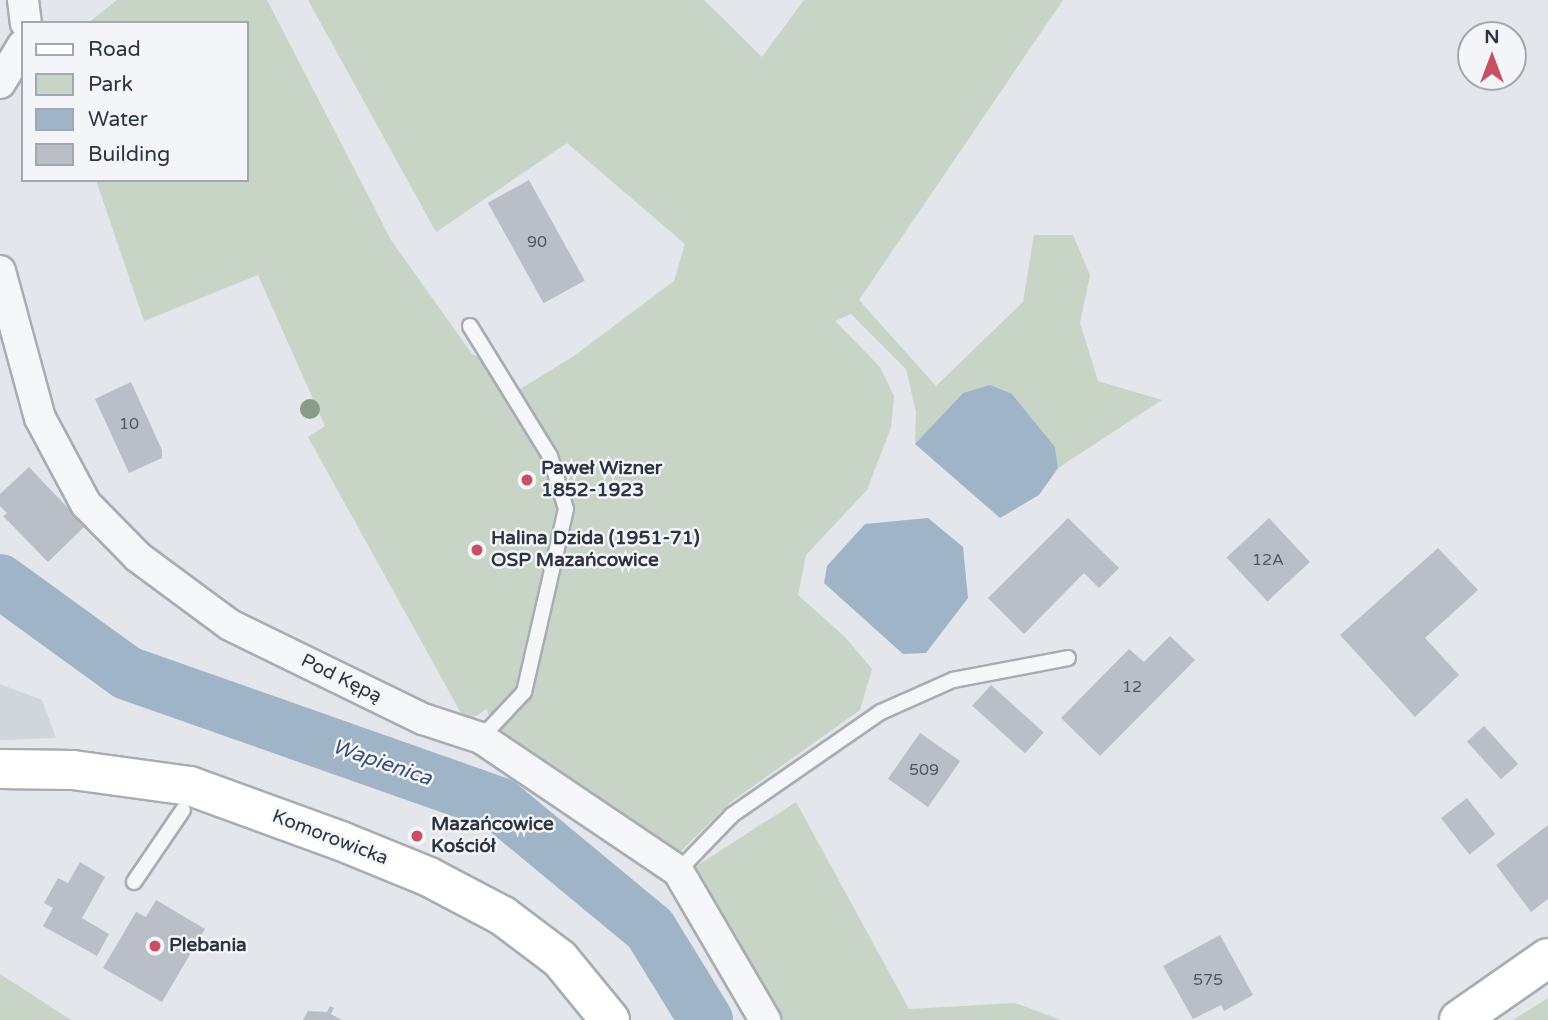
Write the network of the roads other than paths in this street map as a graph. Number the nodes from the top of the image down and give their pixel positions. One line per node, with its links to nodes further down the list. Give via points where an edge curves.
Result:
1 (23, 0): 2 (street)
2 (26, 21)
3 (21, 48): 4 (street)
4 (0, 83)
5 (0, 271): 8 (street, Pod Kępą, via 40,418 86,503 138,557 230,625 423,719)
6 (470, 326): 8 (lane, via 550,456 566,509 524,692)
7 (1068, 658): 11 (lane, via 953,680 881,712 732,816)
8 (481, 738): 11 (street, Pod Kępą)
9 (0, 769): 14 (street, Komorowicka, via 74,770 190,786 354,846 429,877 503,916 560,960)
10 (183, 810): 12 (lane)
11 (678, 871): 15 (street, Pod Kępą)
12 (134, 882)
13 (1548, 958): 16 (street)
14 (610, 1020)
15 (765, 1020)
16 (1459, 1020)

